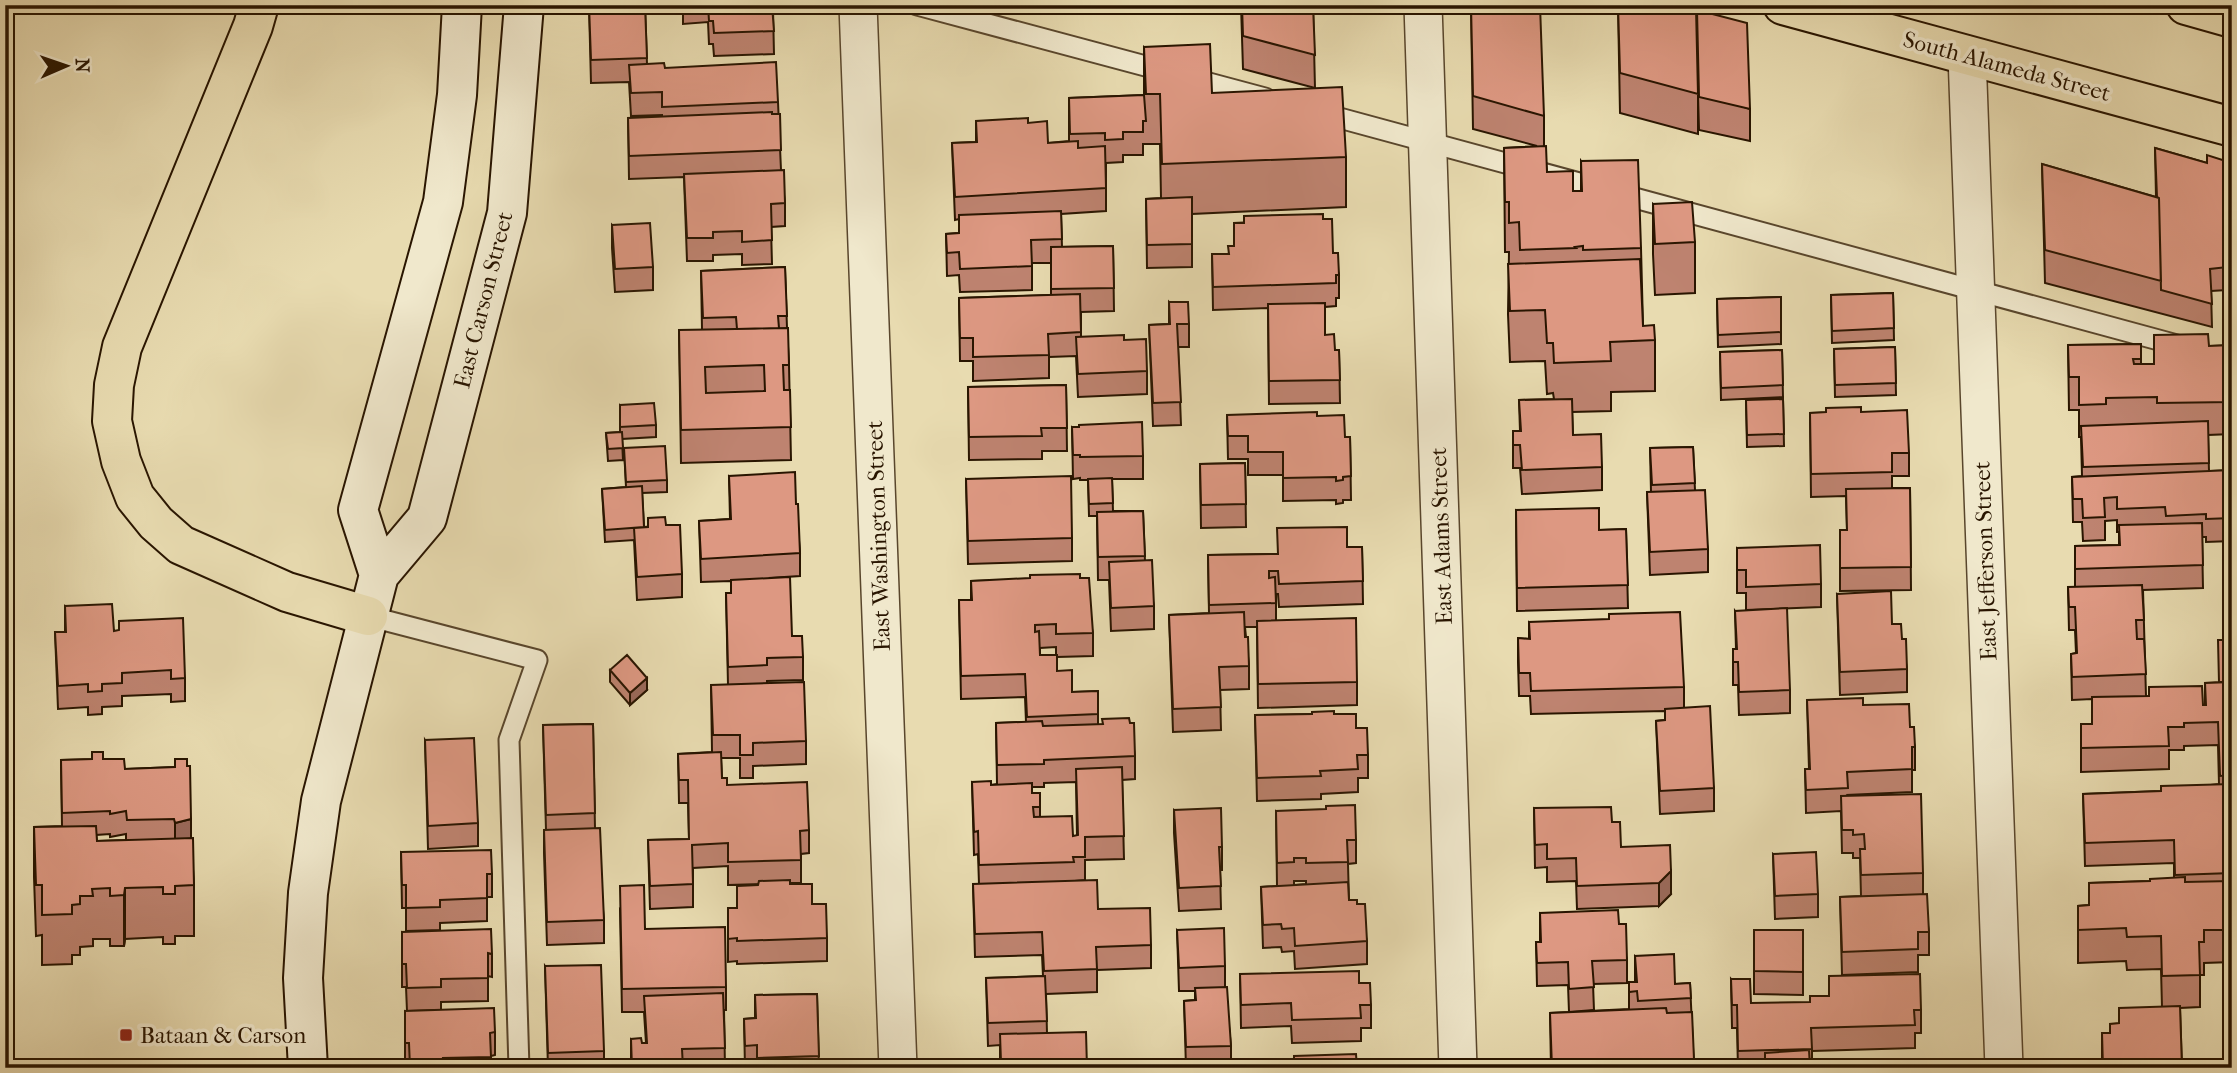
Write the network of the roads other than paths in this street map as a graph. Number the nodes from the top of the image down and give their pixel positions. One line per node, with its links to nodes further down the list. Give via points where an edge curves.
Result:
1 (259, 5): 18 (main road, via 122,347 112,421 135,497 181,545 287,592)
2 (462, 5): 17 (main road, via 457,95 443,202 358,510)
3 (524, 5): 17 (main road, East Carson Street, via 507,213 427,518)
4 (858, 5): 21 (street, East Washington Street)
5 (917, 5): 11 (lane)
6 (1423, 5): 14 (street, East Adams Street)
7 (1783, 5): 10 (main road, South Alameda Street)
8 (2186, 5): 9 (main road)
9 (2232, 18)
10 (1967, 55): 13 (main road, South Alameda Street); 15 (street, East Jefferson Street)
11 (1280, 102)
12 (1307, 109): 14 (lane)
13 (2232, 127)
14 (1428, 142): 15 (lane); 22 (street, East Adams Street)
15 (1975, 292): 16 (lane); 23 (street, East Jefferson Street)
16 (2191, 349)
17 (379, 575): 18 (main road, East Carson Street)
18 (368, 617): 19 (main road, East Carson Street, via 321,801 308,893 303,978); 20 (lane, via 537,660 509,740)
19 (308, 1068)
20 (519, 1068)
21 (898, 1068)
22 (1458, 1068)
23 (2004, 1068)

